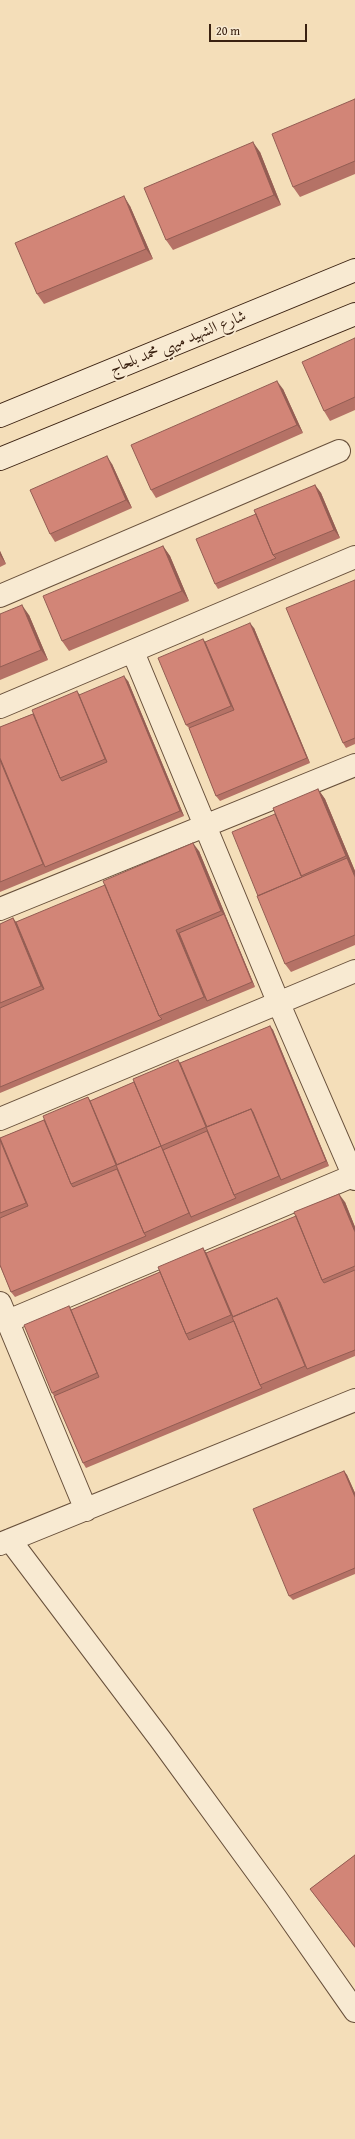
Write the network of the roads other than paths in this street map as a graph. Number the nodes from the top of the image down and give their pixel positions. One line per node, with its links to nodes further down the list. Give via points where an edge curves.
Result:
1 (355, 270): 3 (street, شارع الشهيد ميهي محمد بلحاج)
2 (355, 314): 5 (street)
3 (0, 416)
4 (340, 451): 7 (street)
5 (0, 459)
6 (355, 556): 8 (street)
7 (0, 596)
8 (133, 652): 9 (street); 11 (street)
9 (0, 707)
10 (355, 765): 11 (street)
11 (206, 825): 12 (street); 14 (street)
12 (0, 909)
13 (355, 971): 14 (street)
14 (279, 1004): 15 (street); 16 (street)
15 (0, 1119)
16 (355, 1176): 17 (street)
17 (4, 1312): 19 (street)
18 (355, 1400): 19 (street)
19 (86, 1510): 20 (street)
20 (5, 1542): 21 (street, via 160,1739)
21 (355, 2011)

